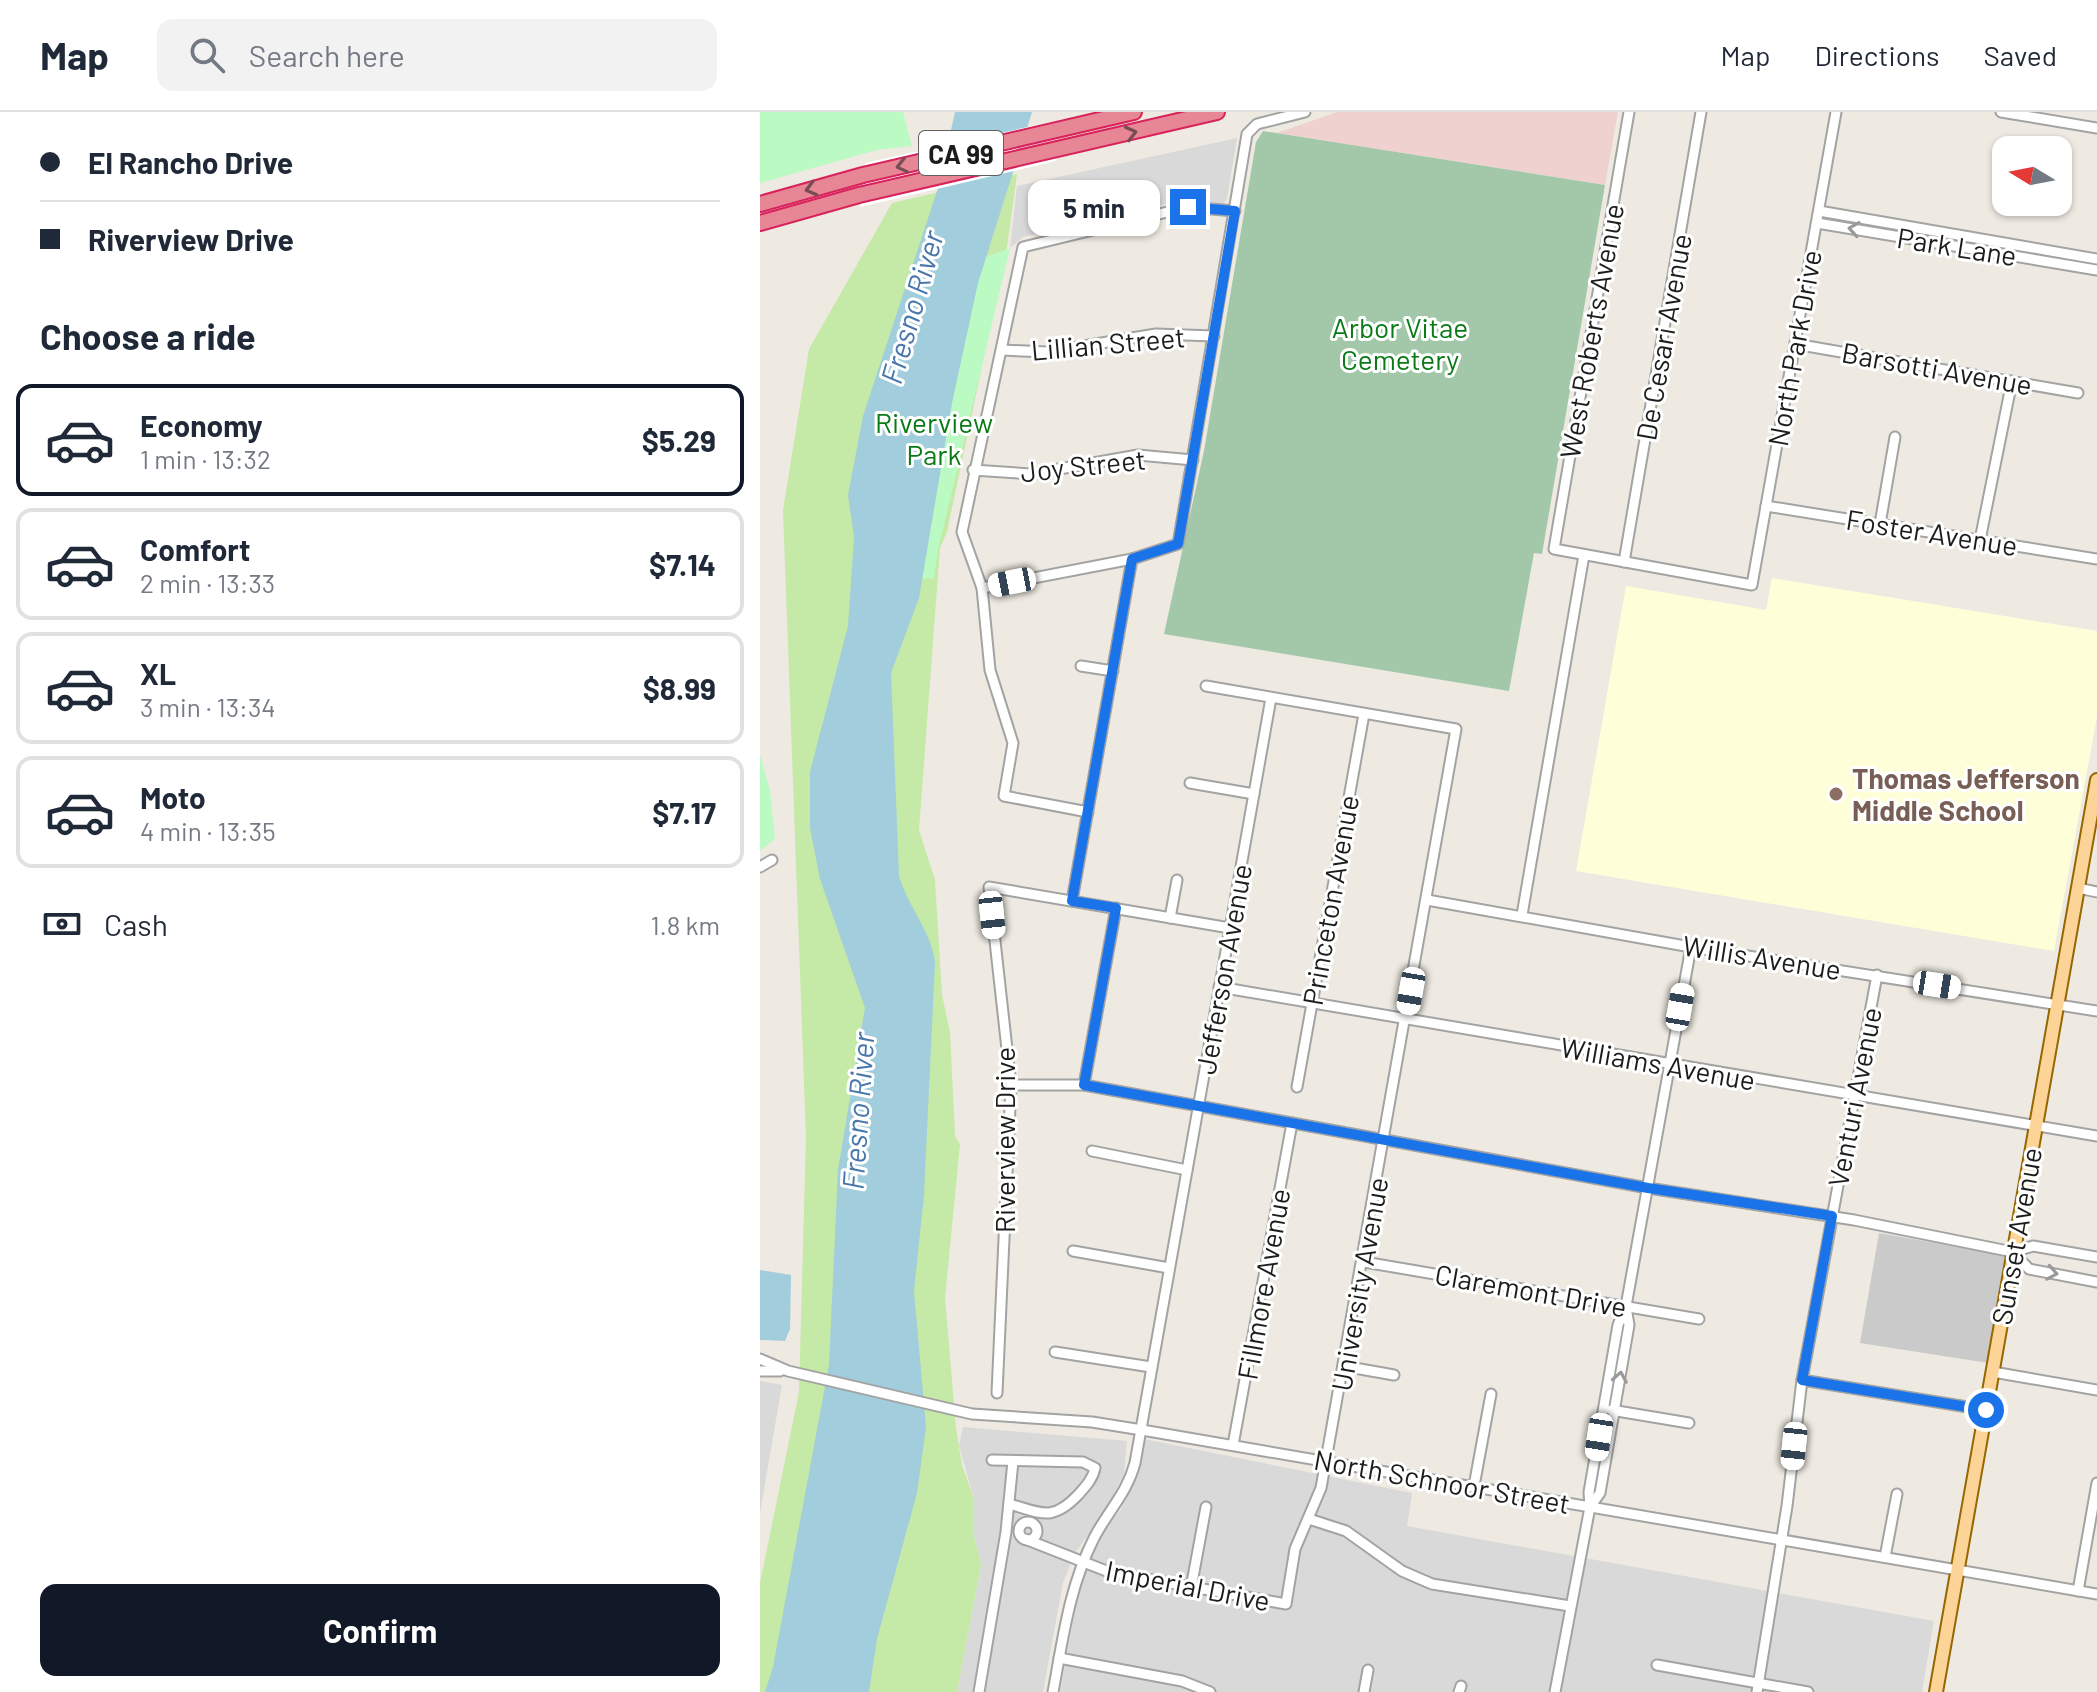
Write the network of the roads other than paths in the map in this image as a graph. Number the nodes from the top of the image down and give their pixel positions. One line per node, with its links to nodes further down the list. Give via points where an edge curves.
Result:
1 (1134, 112): 9 (highway, CA 99, one-way to 9)
2 (1217, 112): 12 (highway, CA 99, one-way to 2)
3 (1305, 112): 10 (street, via 1251,128)
4 (1629, 112): 26 (street, West Roberts Avenue, via 1554,549)
5 (1701, 112): 29 (street, De Cesari Avenue)
6 (1836, 112): 11 (street, North Park Drive)
7 (2001, 112): 8 (street)
8 (2097, 128)
9 (760, 204)
10 (1235, 211): 15 (street); 17 (street, via 1188,207 1023,247)
11 (1819, 211): 13 (street, North Park Drive); 14 (street, Park Lane)
12 (760, 223)
13 (1817, 223): 14 (street, Park Lane, one-way to 13); 16 (street, North Park Drive)
14 (2097, 263)
15 (1214, 336): 17 (street, Lillian Street, via 1156,334 1047,352); 21 (street)
16 (1795, 344): 18 (street, Barsotti Avenue); 23 (street, North Park Drive)
17 (1002, 350): 22 (street)
18 (2012, 381): 19 (street, Barsotti Avenue); 25 (street)
19 (2078, 393)
20 (1895, 437): 24 (street)
21 (1193, 460): 22 (street, Joy Street, via 1138,455 1031,474); 27 (street, via 1178,544)
22 (973, 470): 30 (street, via 962,532)
23 (1766, 506): 24 (street, Foster Avenue); 29 (street, North Park Drive, via 1752,585)
24 (1880, 524): 25 (street, Foster Avenue)
25 (1980, 540): 28 (street, Foster Avenue)
26 (1584, 555): 29 (street); 48 (street)
27 (1132, 559): 30 (street); 32 (street)
28 (2097, 559)
29 (1624, 562)
30 (982, 588): 39 (street, via 990,670 1013,743 1004,796)
31 (1081, 666): 32 (street)
32 (1113, 671): 39 (street)
33 (1206, 686): 34 (street)
34 (1271, 698): 35 (street); 38 (street, Jefferson Avenue)
35 (1364, 714): 45 (street, University Avenue, via 1456,729); 54 (street, Princeton Avenue)
36 (2097, 780): 43 (main road, Sunset Avenue)
37 (1190, 783): 38 (street)
38 (1254, 794): 50 (street, Jefferson Avenue)
39 (1088, 812): 46 (street)
40 (772, 860): 41 (street)
41 (760, 867)
42 (1177, 880): 49 (street)
43 (2078, 888): 44 (street); 55 (main road, Sunset Avenue)
44 (2097, 892)
45 (1427, 900): 48 (street, Willis Avenue); 57 (street, University Avenue)
46 (1072, 901): 47 (street); 59 (street, Riverview Drive, via 989,887)
47 (1116, 908): 49 (street); 60 (street)
48 (1522, 915): 51 (street, Willis Avenue)
49 (1170, 918): 50 (street)
50 (1230, 928): 53 (street, Jefferson Avenue)
51 (1691, 947): 52 (street, Willis Avenue); 58 (street)
52 (1877, 975): 55 (street, Willis Avenue); 62 (street, Venturi Avenue)
53 (1219, 987): 54 (street, Williams Avenue); 63 (street, Jefferson Avenue)
54 (1312, 1003): 57 (street, Williams Avenue); 61 (street, Princeton Avenue)
55 (2057, 1004): 56 (street, Willis Avenue); 65 (main road, Sunset Avenue)
56 (2097, 1011)
57 (1406, 1019): 58 (street, Williams Avenue); 67 (street, University Avenue)
58 (1669, 1066): 62 (street, Williams Avenue); 70 (street)
59 (1011, 1085): 60 (street); 90 (street, Riverview Drive)
60 (1084, 1085): 63 (street)
61 (1297, 1087)
62 (1857, 1095): 65 (street, Williams Avenue); 71 (street, Venturi Avenue)
63 (1198, 1106): 64 (street); 69 (street, Jefferson Avenue)
64 (1292, 1123): 67 (street); 96 (street, Fillmore Avenue)
65 (2036, 1125): 66 (street, Williams Avenue); 73 (main road, Sunset Avenue)
66 (2097, 1136)
67 (1385, 1141): 70 (street); 75 (street, University Avenue)
68 (1092, 1151): 69 (street)
69 (1187, 1170): 76 (street, Jefferson Avenue)
70 (1648, 1188): 71 (street); 78 (street)
71 (1832, 1216): 73 (street); 88 (street, Venturi Avenue)
72 (1073, 1251): 76 (street)
73 (2013, 1252): 74 (street, via 2033,1246); 77 (street, one-way to 77, via 2029,1269); 86 (main road, Sunset Avenue)
74 (2097, 1257)
75 (1364, 1262): 78 (street, Claremont Drive); 82 (street, University Avenue)
76 (1169, 1268): 83 (street, Jefferson Avenue)
77 (2097, 1282)
78 (1626, 1306): 79 (street, Claremont Drive); 92 (street, via 1618,1325)
79 (1699, 1319)
80 (1055, 1352): 83 (street)
81 (760, 1359): 85 (street, North Schnoor Street)
82 (1343, 1366): 87 (street); 99 (street, University Avenue)
83 (1151, 1367): 95 (street, Jefferson Avenue)
84 (760, 1371): 85 (street, North Schnoor Street)
85 (788, 1371): 95 (street, North Schnoor Street, via 999,1418)
86 (1993, 1372): 89 (street); 93 (main road, Sunset Avenue)
87 (1394, 1375)
88 (1802, 1380): 93 (street); 110 (street, Venturi Avenue)
89 (2097, 1390)
90 (997, 1393)
91 (1491, 1394): 101 (street)
92 (1609, 1410): 94 (street); 104 (street)
93 (1986, 1410): 113 (main road, Sunset Avenue)
94 (1689, 1423)
95 (1142, 1430): 96 (street, North Schnoor Street); 112 (street, via 1130,1483)
96 (1233, 1445): 99 (street, North Schnoor Street)
97 (992, 1460): 98 (street)
98 (1013, 1461): 105 (street); 105 (street, via 1083,1462 1095,1468 1064,1509 1040,1514)
99 (1326, 1461): 101 (street, North Schnoor Street); 106 (street, Imperial Drive)
100 (2097, 1483): 115 (street)
101 (1474, 1486): 104 (street, North Schnoor Street)
102 (1897, 1494): 111 (street)
103 (1206, 1507): 114 (street)
104 (1590, 1507): 110 (street, North Schnoor Street); 117 (street)
105 (1009, 1510): 107 (street); 108 (street)
106 (1309, 1519): 114 (street, Imperial Drive, via 1295,1549 1286,1604); 117 (street, via 1346,1531 1402,1571 1432,1584)
107 (1026, 1523): 109 (street, via 1020,1528); 109 (street, via 1034,1524)
108 (1006, 1532): 109 (street, Imperial Drive); 122 (street)
109 (1027, 1537): 112 (street, Imperial Drive)
110 (1782, 1540): 111 (street, North Schnoor Street); 121 (street, Venturi Avenue)
111 (1885, 1557): 113 (street, North Schnoor Street)
112 (1084, 1562): 114 (street, Imperial Drive); 118 (street, via 1069,1600)
113 (1958, 1570): 115 (street, North Schnoor Street); 128 (main road, Sunset Avenue)
114 (1191, 1588)
115 (2078, 1591): 116 (street, North Schnoor Street)
116 (2097, 1594)
117 (1570, 1606): 126 (street)
118 (1059, 1658): 123 (street); 124 (street, via 1182,1681)
119 (1657, 1665): 121 (street)
120 (1368, 1670): 125 (street)
121 (1757, 1688): 127 (street)
122 (979, 1692)
123 (1053, 1692)
124 (1210, 1692)
125 (1364, 1692)
126 (1555, 1692)
127 (1808, 1692)
128 (1936, 1692)

